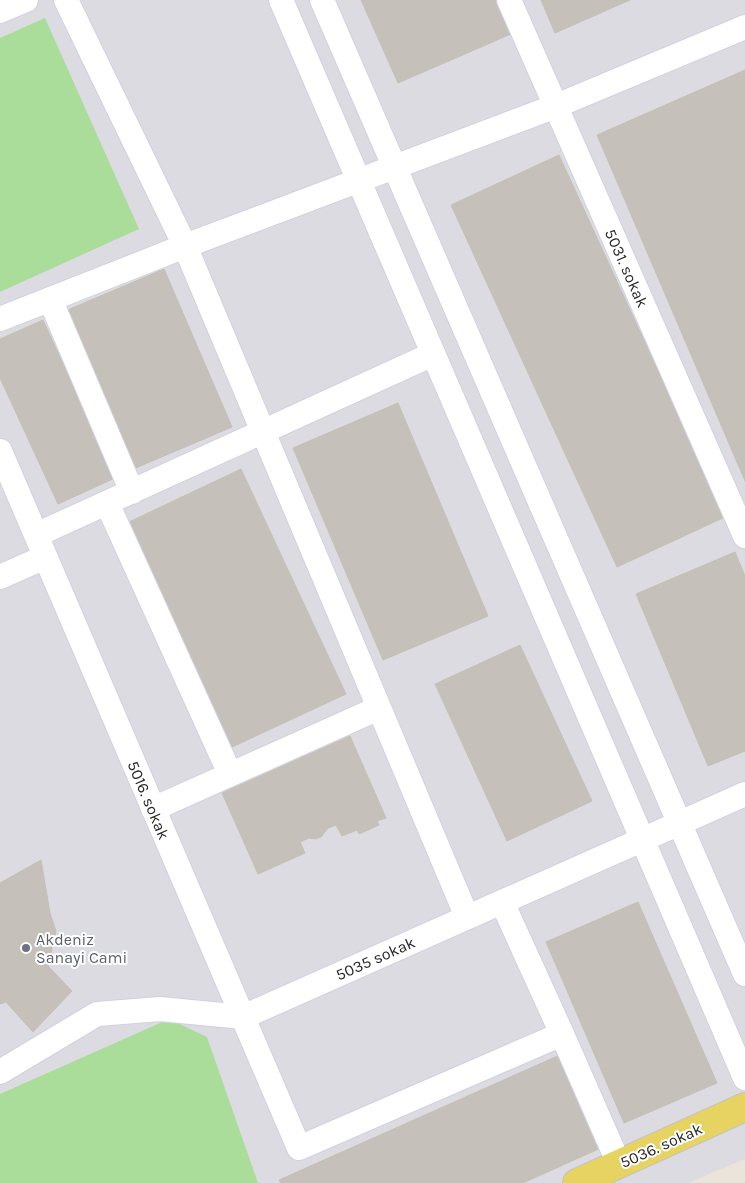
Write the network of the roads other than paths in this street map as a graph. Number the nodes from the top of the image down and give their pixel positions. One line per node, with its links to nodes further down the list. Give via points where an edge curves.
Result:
1 (26, 0): 6 (street)
2 (66, 0): 11 (street)
3 (281, 0): 10 (street)
4 (322, 0): 9 (street)
5 (509, 0): 8 (street, 5031. sokak)
6 (0, 11)
7 (745, 27): 8 (street)
8 (556, 106): 9 (street); 20 (street, 5031. sokak)
9 (395, 167): 10 (street); 27 (street)
10 (358, 181): 11 (street); 14 (street)
11 (185, 246): 12 (street); 15 (street)
12 (50, 299): 13 (street); 17 (street)
13 (0, 319)
14 (433, 354): 15 (street); 28 (street)
15 (263, 432): 17 (street); 23 (street)
16 (0, 451): 19 (street, 5016. sokak)
17 (132, 492): 18 (street)
18 (107, 503): 19 (street); 24 (street)
19 (36, 535): 21 (street, 5016. sokak)
20 (745, 536)
21 (45, 557): 22 (street); 26 (street, 5016. sokak)
22 (0, 578)
23 (379, 708): 24 (street); 30 (street)
24 (230, 774): 26 (street)
25 (745, 794): 27 (street, 5035 sokak)
26 (153, 809): 32 (street, 5016. sokak)
27 (679, 823): 28 (street, 5035 sokak); 31 (street)
28 (642, 840): 29 (street, 5035 sokak); 35 (street)
29 (502, 902): 30 (street, 5035 sokak); 33 (street)
30 (467, 917): 32 (street, 5035 sokak)
31 (745, 974)
32 (243, 1017): 33 (street, 5016. sokak, via 299,1148); 34 (street, 5035 sokak, via 160,1009 97,1014)
33 (562, 1034): 37 (street)
34 (0, 1072)
35 (745, 1078)
36 (745, 1107): 37 (main road, 5036. sokak)
37 (619, 1164): 38 (main road, 5036. sokak)
38 (577, 1183)

